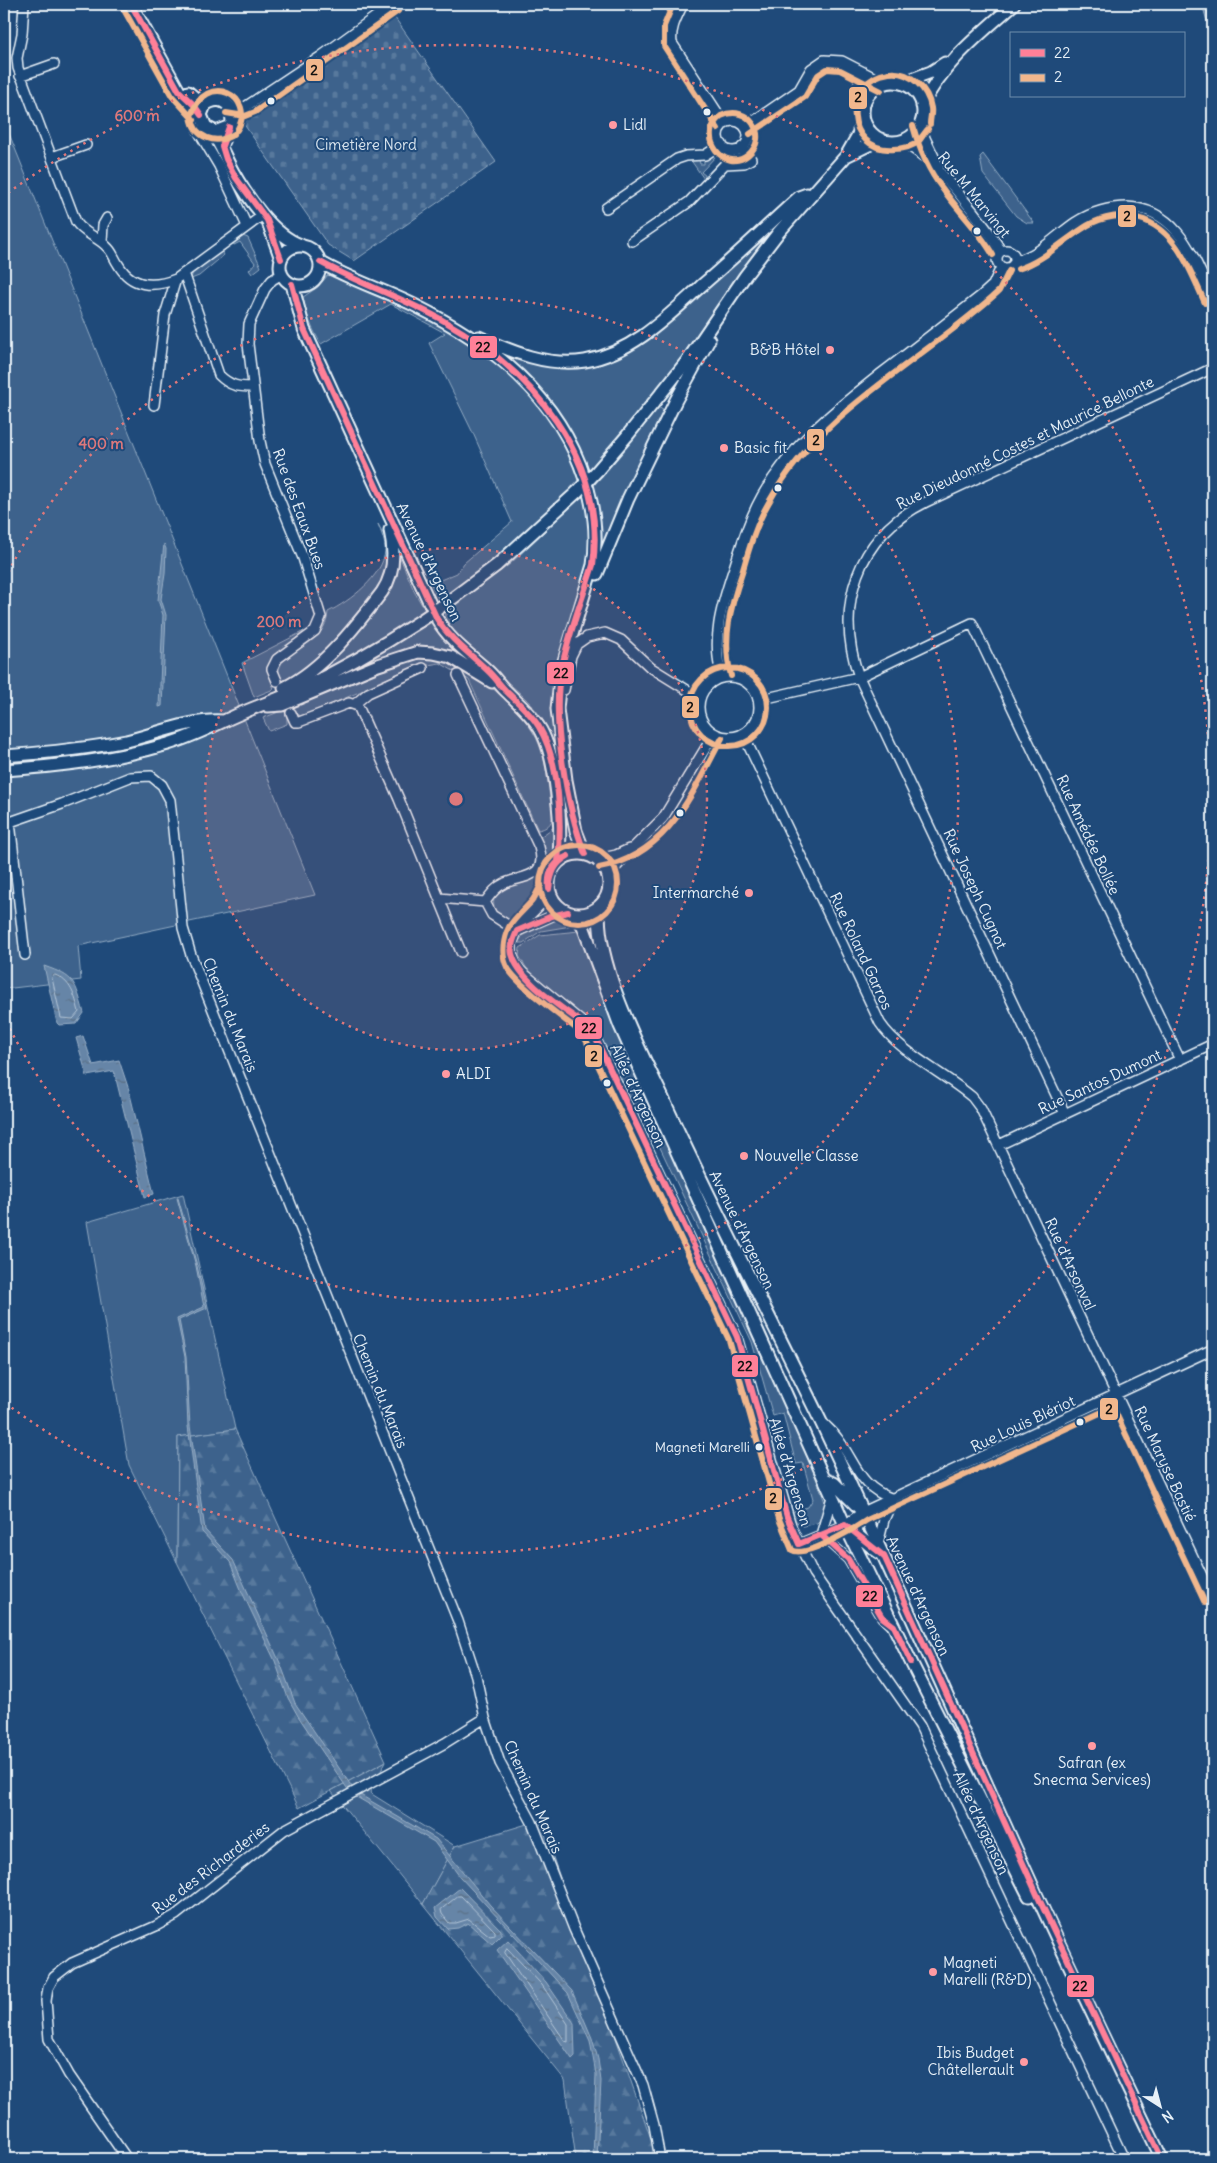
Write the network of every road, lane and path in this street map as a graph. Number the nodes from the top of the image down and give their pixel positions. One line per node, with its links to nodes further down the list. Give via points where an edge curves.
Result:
1 (24, 4): 10 (street, via 16,58)
2 (131, 4): 19 (main road, via 179,91)
3 (138, 4): 14 (main road, via 184,88 192,97)
4 (394, 4): 17 (street)
5 (683, 4): 22 (street, via 673,25 672,43)
6 (1014, 4): 7 (main road)
7 (957, 55): 12 (main road, via 931,72); 16 (main road, via 932,87)
8 (842, 61): 11 (street); 13 (street, via 858,79); 23 (street, via 830,59 819,62 799,90)
9 (54, 64): 10 (street)
10 (20, 76): 33 (street)
11 (885, 83): 12 (main road); 13 (main road, via 871,91)
12 (900, 83): 16 (main road, via 915,91)
13 (865, 100): 18 (main road)
14 (208, 103): 15 (main road, via 218,100); 19 (main road)
15 (227, 104): 17 (street); 20 (main road, via 231,109)
16 (922, 106): 21 (main road)
17 (245, 107): 20 (street)
18 (863, 114): 26 (main road, via 871,132); 32 (main road, via 858,136)
19 (201, 115): 25 (main road, via 203,125)
20 (230, 123): 25 (main road, via 220,131); 28 (main road)
21 (921, 123): 27 (main road, via 912,135); 34 (street)
22 (725, 124): 23 (street, via 736,121); 29 (street, via 719,133)
23 (745, 127): 31 (street, via 748,138)
24 (197, 129): 39 (street, via 219,166)
25 (211, 131): 28 (main road)
26 (881, 139): 27 (main road); 32 (main road)
27 (900, 141): 34 (street, Rue M Marvingt, via 924,156)
28 (221, 144): 38 (main road, via 233,172)
29 (722, 144): 31 (street, via 729,150); 36 (street, via 705,155 677,159)
30 (86, 145): 33 (street)
31 (742, 147): 40 (street, via 751,159 744,163 725,164 688,202)
32 (846, 156): 35 (main road)
33 (52, 157): 41 (street, via 76,222)
34 (943, 174): 43 (street, Rue M Marvingt)
35 (812, 192): 52 (main road); 54 (main road, via 799,196 656,326 629,345 601,357 570,362 545,360 515,352)
36 (606, 208)
37 (107, 218): 41 (street)
38 (266, 218): 39 (street); 42 (main road, via 288,240); 44 (main road)
39 (247, 226): 48 (street)
40 (632, 241)
41 (102, 242): 50 (street, via 111,250 127,276 140,283 152,286)
42 (301, 246): 44 (main road, via 287,250); 46 (main road, via 313,250)
43 (1001, 250): 45 (street, via 1011,251); 47 (street, via 996,258)
44 (281, 259): 49 (main road)
45 (1015, 261): 47 (street, via 1010,267); 53 (street, via 1036,254 1090,214 1111,208 1133,207 1171,223 1187,243)
46 (320, 262): 51 (main road, via 319,272 312,281); 54 (main road)
47 (1002, 267): 63 (street, via 994,285 825,418 780,468 752,516 724,597 716,634)
48 (184, 272): 50 (street); 56 (street, via 219,375 236,387)
49 (282, 274): 51 (main road); 56 (street, Rue des Eaux Bues, via 266,286 249,324)
50 (176, 279): 57 (street, via 165,315)
51 (292, 284): 58 (main road, Avenue d'Argenson, via 304,328)
52 (733, 292): 59 (main road, via 725,316 688,377 628,498); 69 (main road, bridge, via 687,360 597,471 497,565 390,641)
53 (1213, 299)
54 (448, 323): 59 (main road, via 502,359 542,398 562,426 581,466 594,511 595,551)
55 (1213, 368): 62 (street, Rue Dieudonné Costes et Maurice Bellonte, via 900,518 870,550 850,598 849,642)
56 (253, 387): 64 (street, Rue des Eaux Bues, via 265,464 303,558 321,617 315,631 277,659 272,669)
57 (154, 406)
58 (378, 492): 65 (main road, Avenue d'Argenson, via 441,626); 69 (main road, via 394,548 388,584 318,666 294,684 276,692)
59 (568, 645): 74 (main road, via 559,685)
60 (423, 668): 68 (street, via 368,693)
61 (458, 675): 85 (street, via 542,862 525,878 504,883)
62 (859, 677): 67 (street); 92 (street, Rue Amédée Bollée, via 972,623); 93 (street, Rue Joseph Cugnot)
63 (722, 678): 66 (street, via 712,682); 67 (street, via 731,677 748,684)
64 (277, 681)
65 (504, 689): 69 (main road, via 451,657 418,652 378,665 282,706); 81 (main road, Avenue d'Argenson, via 533,719 546,743 559,821)
66 (700, 698): 72 (street, via 699,715); 74 (street, via 650,667 617,637 594,634 580,641 573,652 564,687)
67 (758, 700): 73 (street, via 756,719)
68 (356, 703): 70 (street, via 299,722 295,722); 84 (street, via 400,799)
69 (259, 707): 71 (main road)
70 (291, 713)
71 (224, 721): 75 (main road, via 204,721 117,742); 76 (main road, via 198,734 134,752 64,765)
72 (714, 734): 73 (street, via 724,737); 78 (street, via 671,807 655,828)
73 (743, 734): 94 (street, Rue Roland Garros, via 880,1022 902,1046 972,1098)
74 (560, 737): 79 (main road, via 576,831)
75 (4, 756)
76 (4, 770)
77 (7, 822): 90 (street); 109 (street, Chemin du Marais, via 130,777 151,776 162,784 170,800 183,928 191,955 458,1622)
78 (634, 847): 80 (street); 82 (street)
79 (585, 854): 80 (main road); 81 (main road, via 566,856)
80 (597, 859): 82 (main road)
81 (558, 862): 83 (main road, via 550,874)
82 (608, 876): 86 (main road, via 608,892)
83 (549, 889): 87 (main road, via 559,907); 88 (street, via 540,906)
84 (439, 898): 85 (street); 89 (street)
85 (485, 902): 88 (street, via 492,915)
86 (600, 905): 87 (main road, via 592,911); 97 (main road, Avenue d'Argenson, via 599,928 605,957 634,1036 714,1208)
87 (571, 913): 88 (street, via 552,916); 98 (main road, Avenue d'Argenson, via 583,926 620,1026)
88 (517, 931): 104 (street, Allée d’Argenson, via 512,954 520,971 594,1035 734,1332 787,1517)
89 (461, 952)
90 (25, 955)
91 (1213, 1044): 92 (street, Rue Santos Dumont)
92 (1180, 1060): 93 (street, Rue Santos Dumont)
93 (1065, 1114): 94 (street, Rue Santos Dumont)
94 (999, 1145): 96 (street, Rue d'Arsonval)
95 (1213, 1349): 96 (street, Rue Louis Blériot)
96 (1117, 1395): 100 (street, Rue Louis Blériot); 107 (street, Rue Maryse Bastié)
97 (820, 1420): 100 (street, via 838,1438 867,1485); 101 (main road, Avenue d'Argenson)
98 (824, 1478): 99 (main road, Avenue d'Argenson); 101 (main road)
99 (832, 1497): 102 (main road, Avenue d'Argenson); 103 (street)
100 (893, 1499): 101 (street, Rue Louis Blériot); 105 (street)
101 (863, 1512): 102 (street, Rue Louis Blériot); 105 (main road, Avenue d'Argenson)
102 (846, 1526): 103 (street, Rue Louis Blériot); 106 (main road); 108 (main road, Avenue d'Argenson)
103 (821, 1535): 104 (street, Rue Louis Blériot); 108 (street, via 848,1559 882,1617)
104 (799, 1544): 112 (street, Allée d’Argenson, via 821,1584 920,1726)
105 (878, 1544): 106 (main road, Avenue d'Argenson)
106 (884, 1556): 114 (main road, Avenue d'Argenson, via 1040,1901)
107 (1213, 1599)
108 (894, 1626): 113 (main road, Avenue d'Argenson, via 1037,1911)
109 (486, 1718): 110 (street, Rue des Richarderies, via 296,1823 156,1926 72,1963 54,1977 46,2000 49,2039 69,2075); 111 (street, Chemin du Marais, via 500,1763 532,1822 574,1929 642,2085)
110 (127, 2159)
111 (660, 2159)
112 (1124, 2159)
113 (1153, 2159)
114 (1162, 2159)

